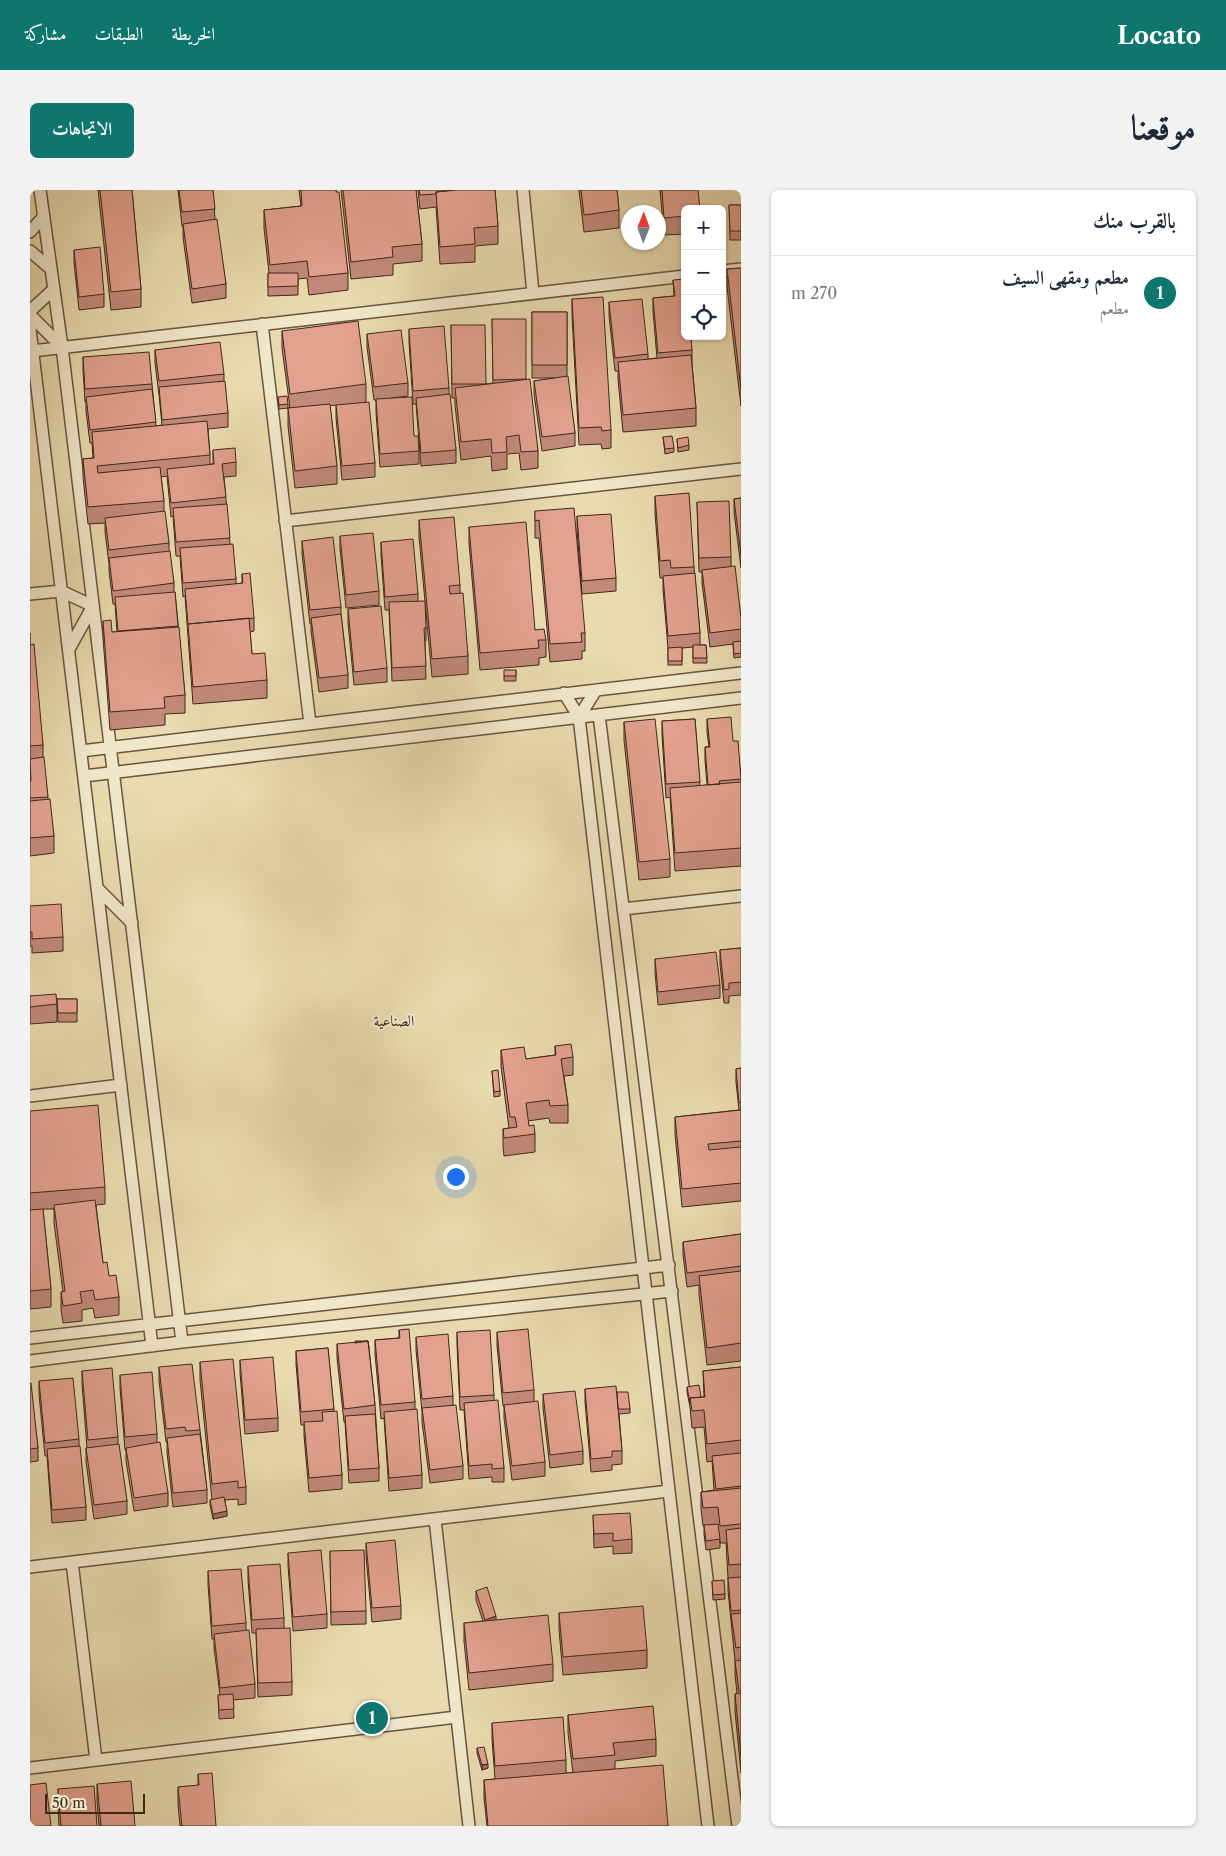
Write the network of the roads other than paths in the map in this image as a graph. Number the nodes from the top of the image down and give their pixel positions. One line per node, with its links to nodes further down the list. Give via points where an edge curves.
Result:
1 (40, 190): 3 (street)
2 (523, 190): 11 (street)
3 (44, 216): 4 (street); 6 (street)
4 (30, 232)
5 (30, 251): 6 (street)
6 (51, 269): 10 (street)
7 (741, 269): 8 (street)
8 (726, 271)
9 (681, 276): 11 (street)
10 (54, 288): 12 (street); 15 (street)
11 (533, 293): 13 (street)
12 (30, 313): 15 (street)
13 (262, 324): 15 (street); 18 (street)
14 (30, 329): 16 (street)
15 (62, 347): 16 (street); 21 (street)
16 (32, 350): 19 (street)
17 (741, 469): 18 (street)
18 (285, 521): 29 (street)
19 (61, 591): 20 (street); 21 (street); 22 (street)
20 (30, 594)
21 (93, 606): 22 (street); 30 (street)
22 (68, 649): 31 (street)
23 (741, 673): 24 (street)
24 (596, 690): 25 (street); 28 (street)
25 (564, 694): 28 (street); 29 (street)
26 (741, 698): 27 (street)
27 (599, 715): 28 (street); 36 (street)
28 (579, 717): 32 (street); 41 (street)
29 (310, 724): 30 (street)
30 (110, 747): 31 (street); 32 (street)
31 (81, 751): 33 (street)
32 (113, 772): 33 (street); 37 (street)
33 (84, 776): 34 (street)
34 (97, 888): 37 (street); 38 (street)
35 (741, 896): 36 (street)
36 (624, 909): 40 (street)
37 (132, 923): 44 (street)
38 (121, 1085): 39 (street); 45 (street)
39 (30, 1096)
40 (668, 1265): 41 (street); 42 (street)
41 (643, 1268): 43 (street); 44 (street)
42 (672, 1291): 43 (street); 59 (street)
43 (646, 1293): 47 (street); 50 (street)
44 (179, 1321): 45 (street); 47 (street)
45 (150, 1325): 46 (street); 48 (street)
46 (30, 1338)
47 (182, 1342): 48 (street)
48 (152, 1346): 49 (street)
49 (30, 1361)
50 (669, 1491): 51 (street); 58 (street)
51 (435, 1519): 52 (street); 54 (street)
52 (72, 1562): 53 (street); 55 (street)
53 (30, 1567)
54 (457, 1717): 55 (street); 57 (street)
55 (96, 1760): 56 (street)
56 (30, 1768)
57 (470, 1826)
58 (708, 1826)
59 (738, 1826)

